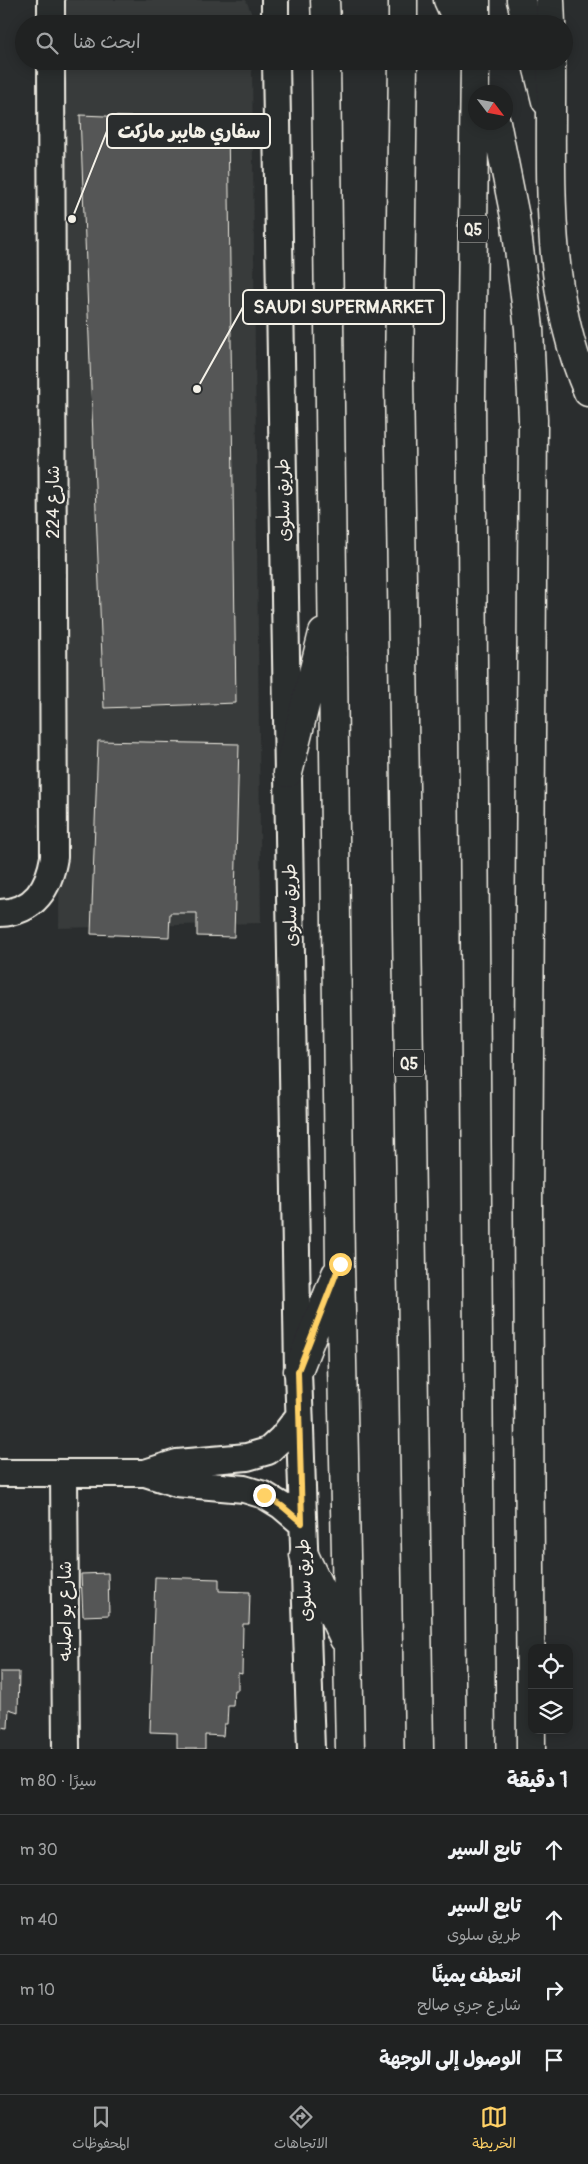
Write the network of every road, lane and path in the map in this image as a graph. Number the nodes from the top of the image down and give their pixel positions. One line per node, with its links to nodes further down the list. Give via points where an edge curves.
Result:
1 (51, 0): 9 (street)
2 (275, 0): 10 (street)
3 (325, 0): 11 (main road)
4 (403, 0): 12 (main road)
5 (448, 0): 13 (main road)
6 (476, 0): 14 (main road)
7 (521, 0): 15 (main road)
8 (550, 0): 16 (main road)
9 (51, 15)
10 (275, 15)
11 (326, 15)
12 (403, 15)
13 (455, 15)
14 (476, 15)
15 (525, 15)
16 (551, 15)
17 (51, 70): 31 (street, شارع 224, via 54,857 51,876 40,894 26,906)
18 (276, 70): 30 (street, طريق سلوى)
19 (326, 70): 29 (main road)
20 (403, 70): 44 (main road, Q5, via 399,378)
21 (476, 70): 45 (main road, Q5, via 471,398)
22 (479, 70): 25 (main road)
23 (538, 70): 26 (main road)
24 (551, 70): 26 (main road)
25 (485, 85)
26 (552, 127): 28 (main road, via 556,270 571,345)
27 (498, 130): 46 (main road, via 515,217 529,328 533,420 528,1211)
28 (588, 392)
29 (332, 596): 30 (main road); 32 (main road)
30 (288, 774): 33 (street, طريق سلوى)
31 (0, 913)
32 (340, 1264): 33 (main road); 40 (main road)
33 (298, 1371): 34 (street, طريق سلوى)
34 (299, 1416): 37 (street, via 268,1452 177,1463); 38 (street, طريق سلوى)
35 (0, 1473): 36 (street)
36 (64, 1473): 37 (street); 41 (street, شارع بو اصلبه)
37 (145, 1473): 38 (street, via 176,1483 244,1489 264,1495)
38 (302, 1523): 39 (street, طريق سلوى)
39 (304, 1555): 40 (main road); 42 (street, طريق سلوى)
40 (348, 1648): 43 (main road)
41 (66, 1749)
42 (311, 1749)
43 (350, 1749)
44 (419, 1749)
45 (481, 1749)
46 (531, 1749)

